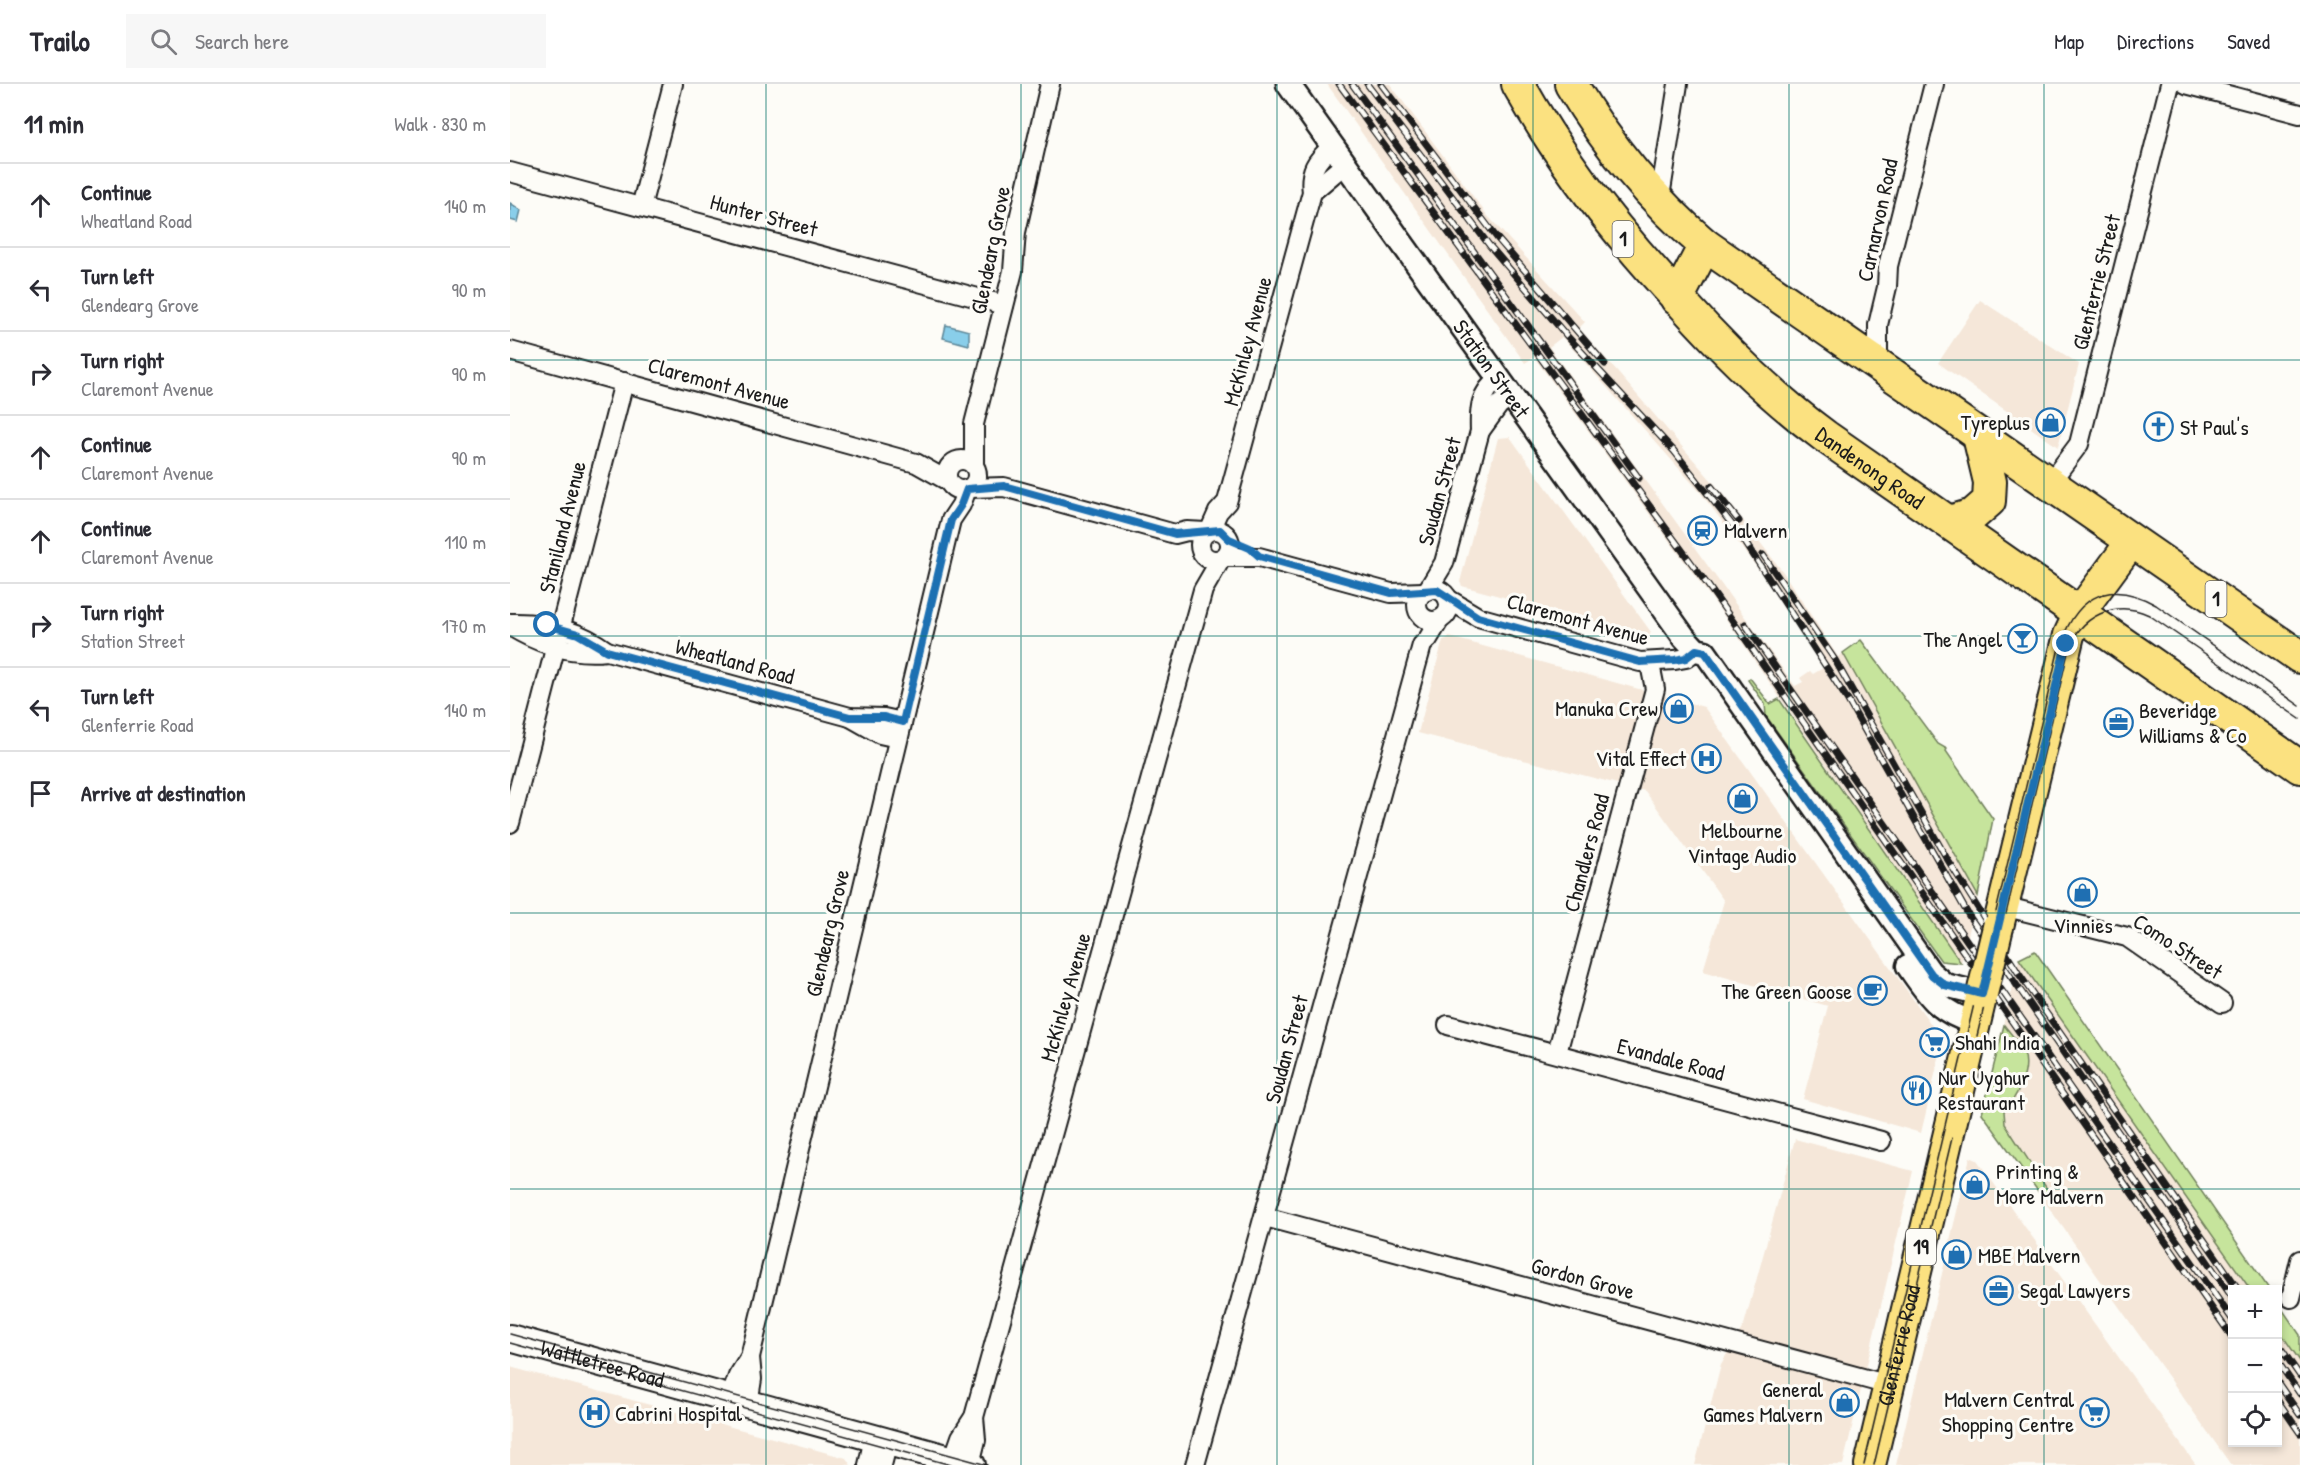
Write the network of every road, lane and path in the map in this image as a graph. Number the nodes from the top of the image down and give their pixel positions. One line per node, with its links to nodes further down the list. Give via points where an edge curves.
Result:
1 (673, 84): 14 (street)
2 (1050, 84): 17 (street, Glendearg Grove, via 1016,232)
3 (1288, 84): 11 (street, Station Street)
4 (1518, 84): 16 (highway, Dandenong Road / 1, via 1593,201)
5 (1571, 84): 13 (highway, 1, via 1610,143)
6 (1678, 84): 13 (street)
7 (1934, 84): 19 (street, Carnarvon Road, via 1888,266 1878,325)
8 (2170, 84): 26 (street, Glenferrie Street, via 2079,444)
9 (2186, 84): 10 (street)
10 (2300, 114)
11 (1338, 155): 21 (street, Station Street); 28 (street, McKinley Avenue, via 1312,192)
12 (510, 172): 14 (street, Hunter Street)
13 (1659, 203): 15 (highway, 1)
14 (641, 207): 17 (street, Hunter Street)
15 (1705, 245): 16 (highway); 19 (highway, 1)
16 (1677, 298): 29 (highway, Dandenong Road / 1, via 1801,419)
17 (1004, 305): 22 (street, Glendearg Grove)
18 (510, 351): 20 (street, Claremont Avenue)
19 (1878, 367): 23 (highway, 1)
20 (624, 382): 25 (street, Claremont Avenue, via 916,463); 47 (street, Staniland Avenue)
21 (1505, 387): 37 (street, Soudan Street, via 1499,405 1480,431); 48 (street, Station Street)
22 (974, 424): 24 (street, Glendearg Grove); 25 (street, Glendearg Grove)
23 (1979, 436): 26 (highway, 1); 29 (highway, via 1990,482 1989,501 1972,515)
24 (975, 468): 25 (street, via 965,460); 27 (street)
25 (956, 478): 27 (street); 52 (street, Glendearg Grove, via 948,502 951,520)
26 (2049, 484): 33 (highway, 1)
27 (1004, 486): 31 (street)
28 (1227, 502): 30 (street, McKinley Avenue); 32 (street, McKinley Avenue)
29 (1949, 522): 43 (highway, Dandenong Road / 1)
30 (1208, 531): 31 (street); 32 (street, via 1220,530); 34 (street, via 1201,538)
31 (1175, 534): 34 (street)
32 (1229, 538): 35 (street); 36 (street, via 1230,549)
33 (2132, 541): 43 (main road, Glenferrie Road / 19); 50 (highway, 1)
34 (1202, 552): 36 (street, via 1212,560); 38 (street, McKinley Avenue)
35 (1259, 556): 36 (street); 40 (street)
36 (1223, 558): 38 (street, McKinley Avenue)
37 (1444, 563): 39 (street, Soudan Street); 41 (street, Soudan Street)
38 (1203, 590): 70 (street, McKinley Avenue, via 974,1417 961,1437)
39 (1425, 592): 40 (street); 41 (street, via 1437,590); 42 (street, via 1418,601)
40 (1391, 593): 42 (street)
41 (1447, 598): 44 (street, Claremont Avenue); 45 (street, via 1448,609)
42 (1419, 612): 45 (street, via 1428,620); 49 (street, Soudan Street, via 1418,636)
43 (2079, 613): 53 (highway, Dandenong Road / 1); 56 (main road, Glenferrie Road / 19, via 2064,651)
44 (1478, 617): 45 (street, Claremont Avenue); 51 (street, Claremont Avenue)
45 (1441, 618): 49 (street, Soudan Street)
46 (510, 625): 47 (street, Wheatland Road)
47 (558, 637): 52 (street, Wheatland Road, via 591,653 607,651 850,717 880,734); 54 (street, Staniland Avenue)
48 (1690, 643): 51 (street, Claremont Avenue, via 1686,658); 55 (street, Station Street, via 1752,746)
49 (1422, 645): 63 (street, Soudan Street)
50 (2300, 657)
51 (1658, 662): 61 (street, Chandlers Road, via 1655,689)
52 (900, 730): 68 (street, Glendearg Grove, via 750,1357 738,1376)
53 (2300, 767)
54 (510, 823)
55 (1851, 872): 57 (street, Station Street, via 1932,975 1945,985); 59 (street, Station Street, via 1931,999 1949,1014)
56 (2001, 917): 57 (main road, Glenferrie Road / 19, bridge); 58 (street, Como Street, via 2127,937)
57 (1982, 994): 59 (main road, Glenferrie Road / 19)
58 (2222, 1003)
59 (1975, 1023): 67 (main road, Glenferrie Road / 19)
60 (1448, 1025): 61 (street, Evandale Road)
61 (1557, 1053): 62 (street, Evandale Road)
62 (1881, 1141)
63 (1264, 1217): 67 (street, Gordon Grove); 72 (street, Soudan Street)
64 (2300, 1260): 65 (street)
65 (2291, 1298)
66 (510, 1338): 68 (main road, Wattletree Road)
67 (1889, 1385): 73 (main road, Glenferrie Road / 19)
68 (739, 1402): 69 (main road, Wattletree Road)
69 (881, 1448): 70 (main road, Wattletree Road); 71 (street)
70 (965, 1463)
71 (868, 1465)
72 (1196, 1465)
73 (1870, 1465)

